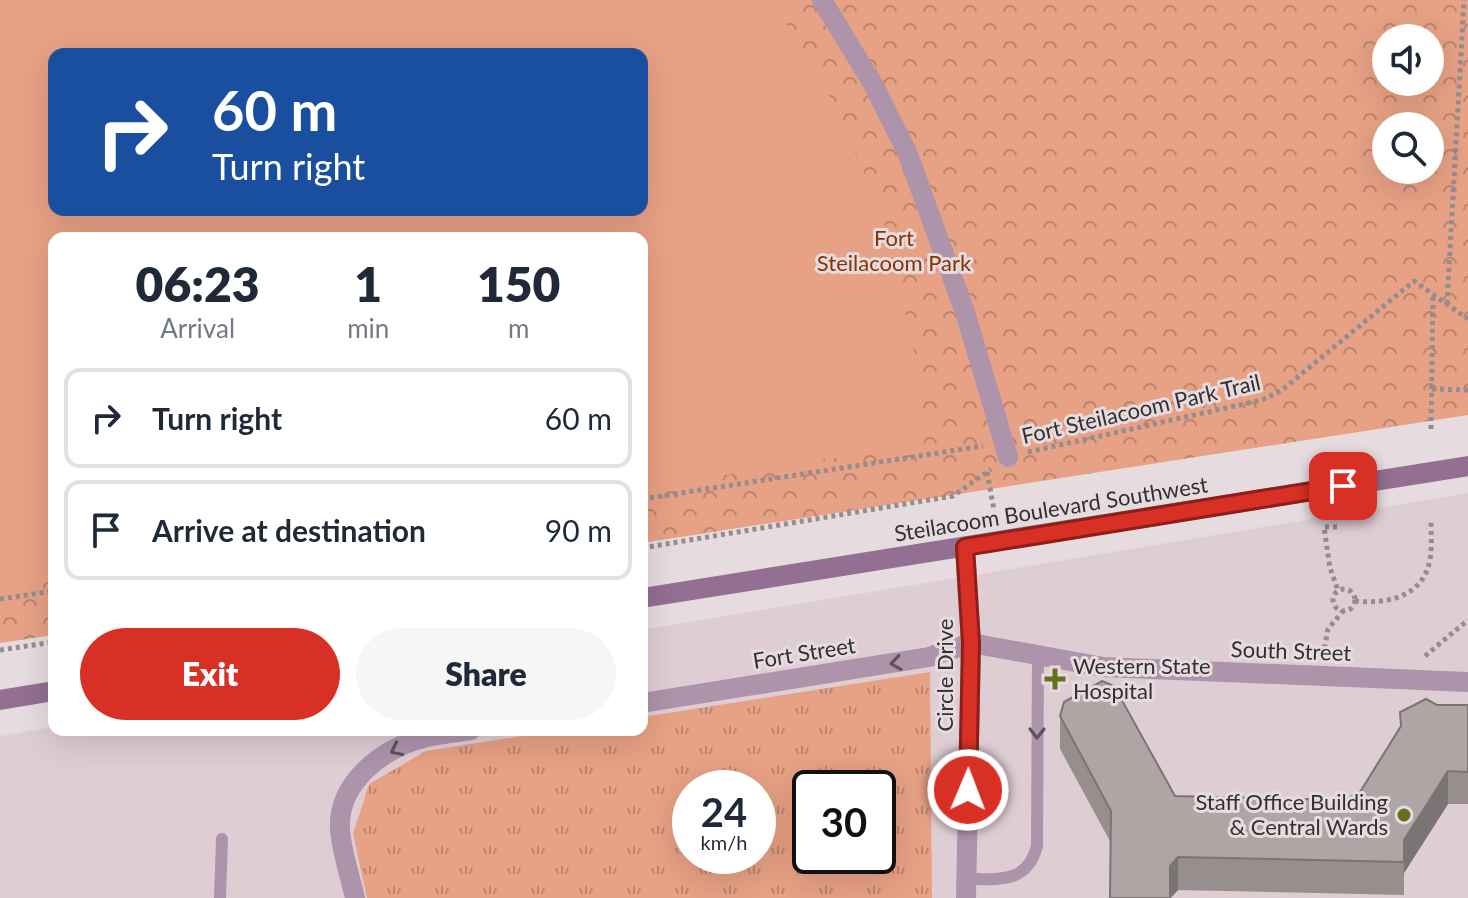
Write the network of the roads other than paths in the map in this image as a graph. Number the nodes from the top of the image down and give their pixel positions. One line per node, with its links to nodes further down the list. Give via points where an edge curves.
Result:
1 (822, 0): 2 (street, via 907,152 965,312)
2 (1006, 450)
3 (1468, 466): 4 (main road, Steilacoom Boulevard Southwest)
4 (965, 547): 5 (main road, Steilacoom Boulevard Southwest); 6 (street, Circle Drive)
5 (648, 597)
6 (971, 643): 7 (street, South Street); 11 (street, Fort Street, one-way to 11, via 929,657); 14 (street, Circle Drive)
7 (1038, 655): 8 (street, South Street, via 1103,667); 14 (lane, one-way to 14, via 1033,862 1010,877)
8 (1468, 682)
9 (48, 692): 10 (main road)
10 (0, 700)
11 (648, 702)
12 (432, 736): 16 (street, one-way to 16, via 383,756 345,796 340,830)
13 (222, 839): 15 (lane)
14 (966, 888)
15 (220, 898)
16 (355, 898)

